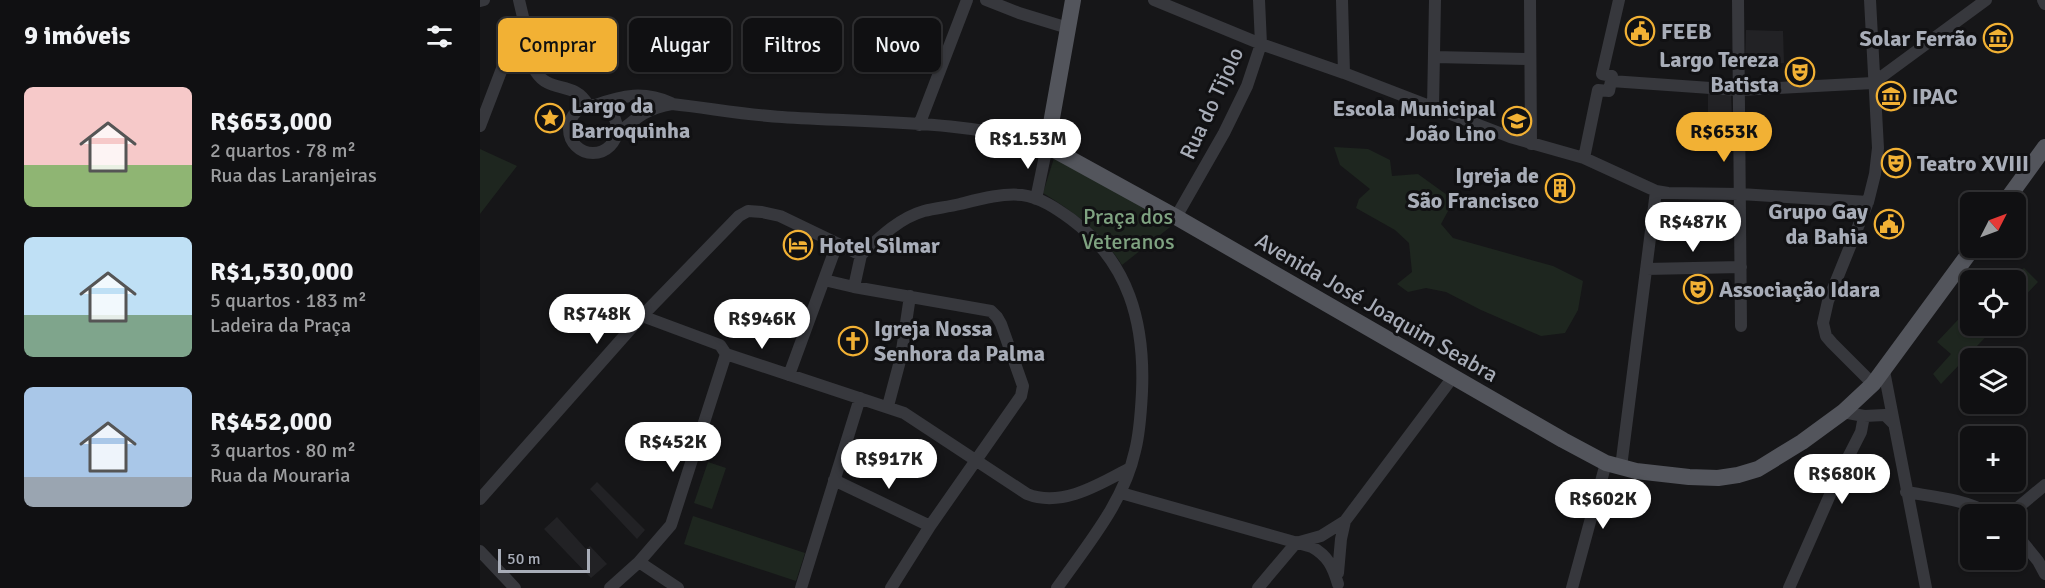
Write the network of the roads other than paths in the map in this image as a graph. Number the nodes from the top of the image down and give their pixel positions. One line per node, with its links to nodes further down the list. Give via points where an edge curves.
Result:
1 (519, 0): 14 (street)
2 (967, 0): 28 (street)
3 (986, 0): 15 (street)
4 (1072, 0): 15 (main road)
5 (1154, 0): 16 (street)
6 (1259, 0): 16 (street, Rua do Tijolo)
7 (1342, 0): 21 (street)
8 (1435, 0): 17 (street)
9 (1530, 0): 18 (street)
10 (1619, 0): 22 (street, via 1602,74 1612,76)
11 (1738, 0): 24 (street)
12 (1870, 0): 23 (street)
13 (1986, 0): 23 (street)
14 (523, 18)
15 (1068, 28): 32 (main road)
16 (1261, 44): 21 (street); 40 (street, Rua do Tijolo, via 1238,105)
17 (1434, 57): 18 (street); 27 (street)
18 (1530, 59): 31 (street)
19 (501, 72): 29 (street)
20 (536, 72): 26 (street, via 541,80 579,93)
21 (1344, 73): 27 (street)
22 (1611, 81): 24 (street); 34 (street, via 1609,91 1598,90)
23 (1873, 83): 24 (street); 39 (street, via 1878,148)
24 (1739, 90): 37 (street)
25 (672, 104): 26 (street, Avenida José Joaquim Seabra, via 655,96 630,95); 28 (street, Avenida José Joaquim Seabra, via 780,117); 30 (street, Avenida José Joaquim Seabra, via 647,110)
26 (592, 105): 30 (street, via 613,116); 30 (street, via 581,107 571,118 569,131 574,143 582,150 596,152 608,147)
27 (1433, 107): 31 (street)
28 (918, 125): 32 (street, Avenida José Joaquim Seabra, via 1012,136)
29 (480, 126)
30 (615, 136)
31 (1531, 144): 34 (street)
32 (1047, 146): 38 (street); 40 (main road, Avenida José Joaquim Seabra)
33 (2045, 147): 36 (main road)
34 (1584, 158): 35 (street)
35 (1656, 191): 37 (street); 45 (street)
36 (2012, 192)
37 (1740, 194): 39 (street); 44 (street)
38 (1036, 199): 42 (street, via 1023,195 984,197 922,212 884,233); 62 (street, via 1060,211 1098,243 1125,284 1135,309 1143,365 1136,450)
39 (1868, 202): 54 (street, via 1823,323 1832,343)
40 (1176, 217): 53 (main road, Avenida José Joaquim Seabra)
41 (837, 244): 42 (street); 46 (street); 49 (street, via 780,216 748,211)
42 (861, 255): 47 (street)
43 (1966, 258): 54 (main road, Avenida José Joaquim Seabra)
44 (1741, 267): 45 (street); 50 (street)
45 (1646, 269): 61 (street)
46 (824, 280): 47 (street); 52 (street)
47 (854, 287): 48 (street)
48 (910, 296): 56 (street, via 901,357); 60 (street, via 991,311 1001,324 1022,391)
49 (642, 316): 51 (street, via 720,345); 67 (street)
50 (1741, 326)
51 (726, 354): 52 (street); 75 (street, via 671,525)
52 (789, 375): 55 (street)
53 (1453, 377): 61 (main road, Avenida José Joaquim Seabra); 70 (street)
54 (1879, 378): 57 (main road, Avenida José Joaquim Seabra); 59 (street)
55 (860, 398): 56 (street); 63 (street)
56 (888, 406): 60 (street, via 918,420)
57 (1843, 412): 58 (street); 61 (main road, Avenida José Joaquim Seabra, via 1780,458 1738,475 1689,477)
58 (1864, 416): 59 (street, via 1885,415); 86 (street, via 1861,432)
59 (1893, 423): 65 (street)
60 (977, 460): 62 (street, via 1037,498 1079,493); 71 (street)
61 (1613, 465): 85 (street)
62 (1130, 468): 66 (street)
63 (834, 480): 71 (street); 81 (street)
64 (2045, 484): 69 (street)
65 (1906, 492): 68 (street); 87 (street)
66 (1121, 493): 72 (street); 83 (street)
67 (480, 499)
68 (1969, 504)
69 (2022, 504)
70 (1345, 521): 72 (street, via 1321,536); 77 (street)
71 (930, 526): 82 (street)
72 (1296, 543): 77 (street, via 1326,556); 84 (street)
73 (2026, 546): 76 (street)
74 (480, 551): 78 (street)
75 (639, 562): 79 (street); 80 (street)
76 (2045, 574)
77 (1337, 587)
78 (515, 588)
79 (610, 588)
80 (678, 588)
81 (801, 588)
82 (891, 588)
83 (1057, 588)
84 (1258, 588)
85 (1572, 588)
86 (1789, 588)
87 (1926, 588)

